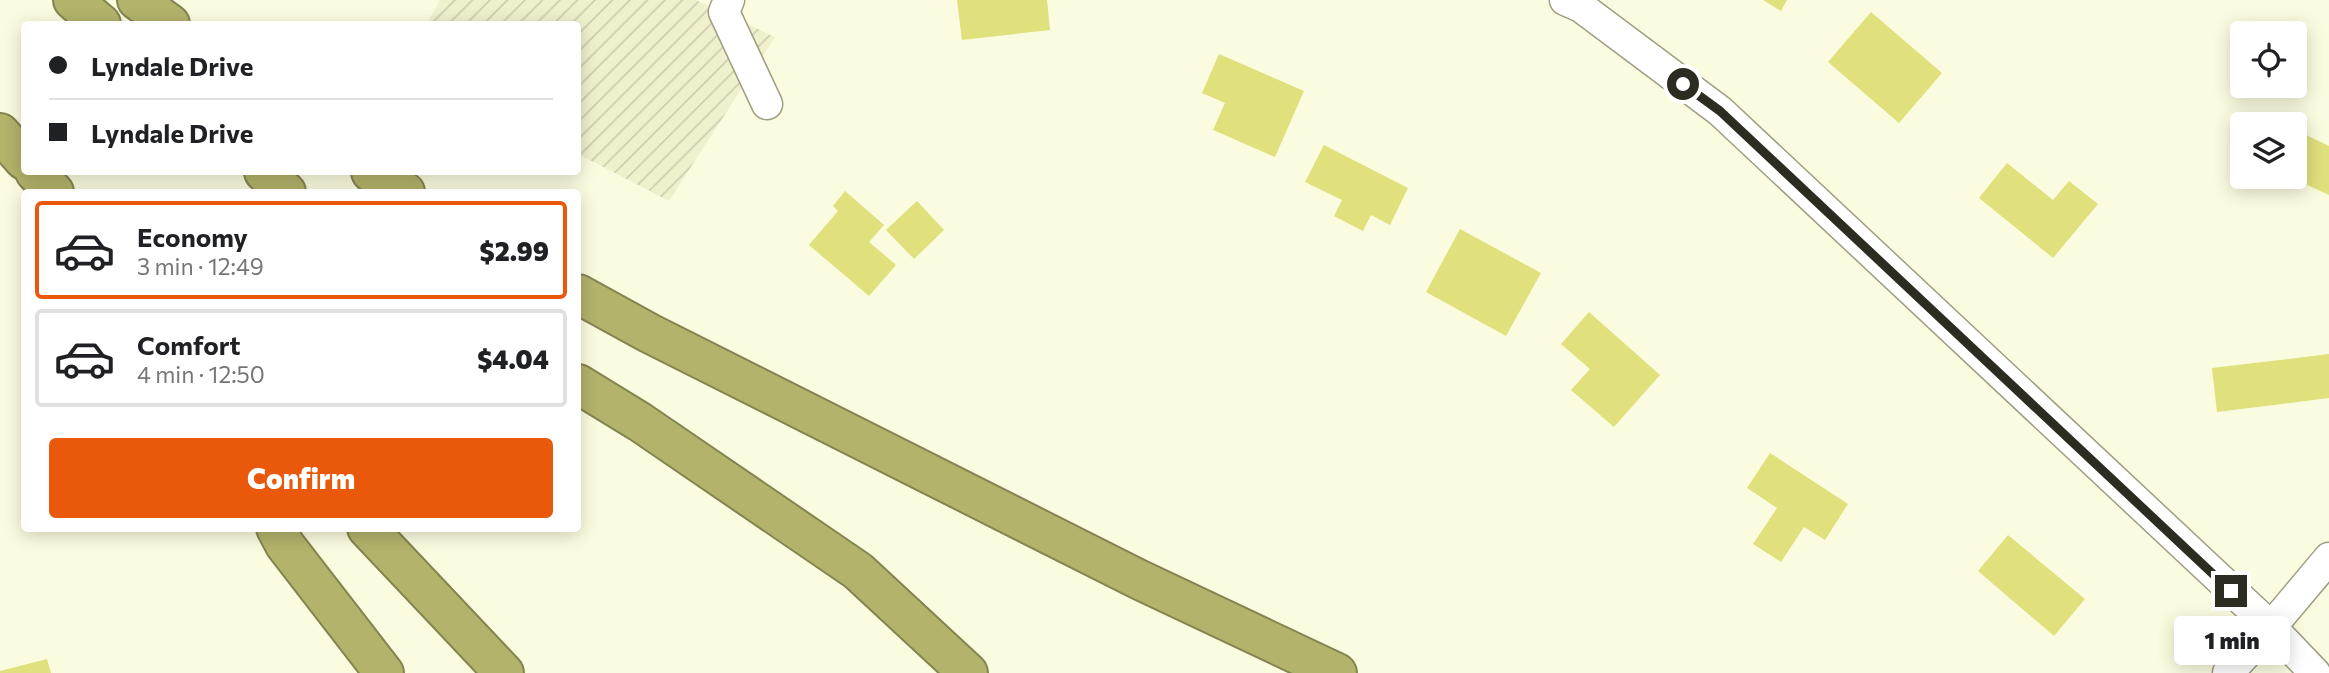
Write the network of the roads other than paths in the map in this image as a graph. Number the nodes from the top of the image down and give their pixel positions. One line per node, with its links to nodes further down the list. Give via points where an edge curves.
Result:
1 (73, 0): 5 (highway)
2 (137, 0): 6 (highway)
3 (729, 0): 7 (street, via 724,12)
4 (1565, 0): 21 (street, via 1581,7 1720,111)
5 (98, 21)
6 (166, 21)
7 (767, 104)
8 (0, 133): 9 (highway)
9 (21, 157)
10 (38, 175): 13 (highway)
11 (267, 175): 14 (highway)
12 (376, 175): 15 (highway)
13 (51, 189)
14 (283, 189)
15 (400, 189)
16 (581, 296): 25 (highway, via 1140,580)
17 (581, 386): 24 (highway, via 858,571)
18 (278, 532): 22 (highway)
19 (371, 532): 23 (highway)
20 (2329, 558): 21 (street)
21 (2271, 627): 26 (street); 27 (street)
22 (384, 673)
23 (504, 673)
24 (968, 673)
25 (1337, 673)
26 (2228, 673)
27 (2315, 673)

